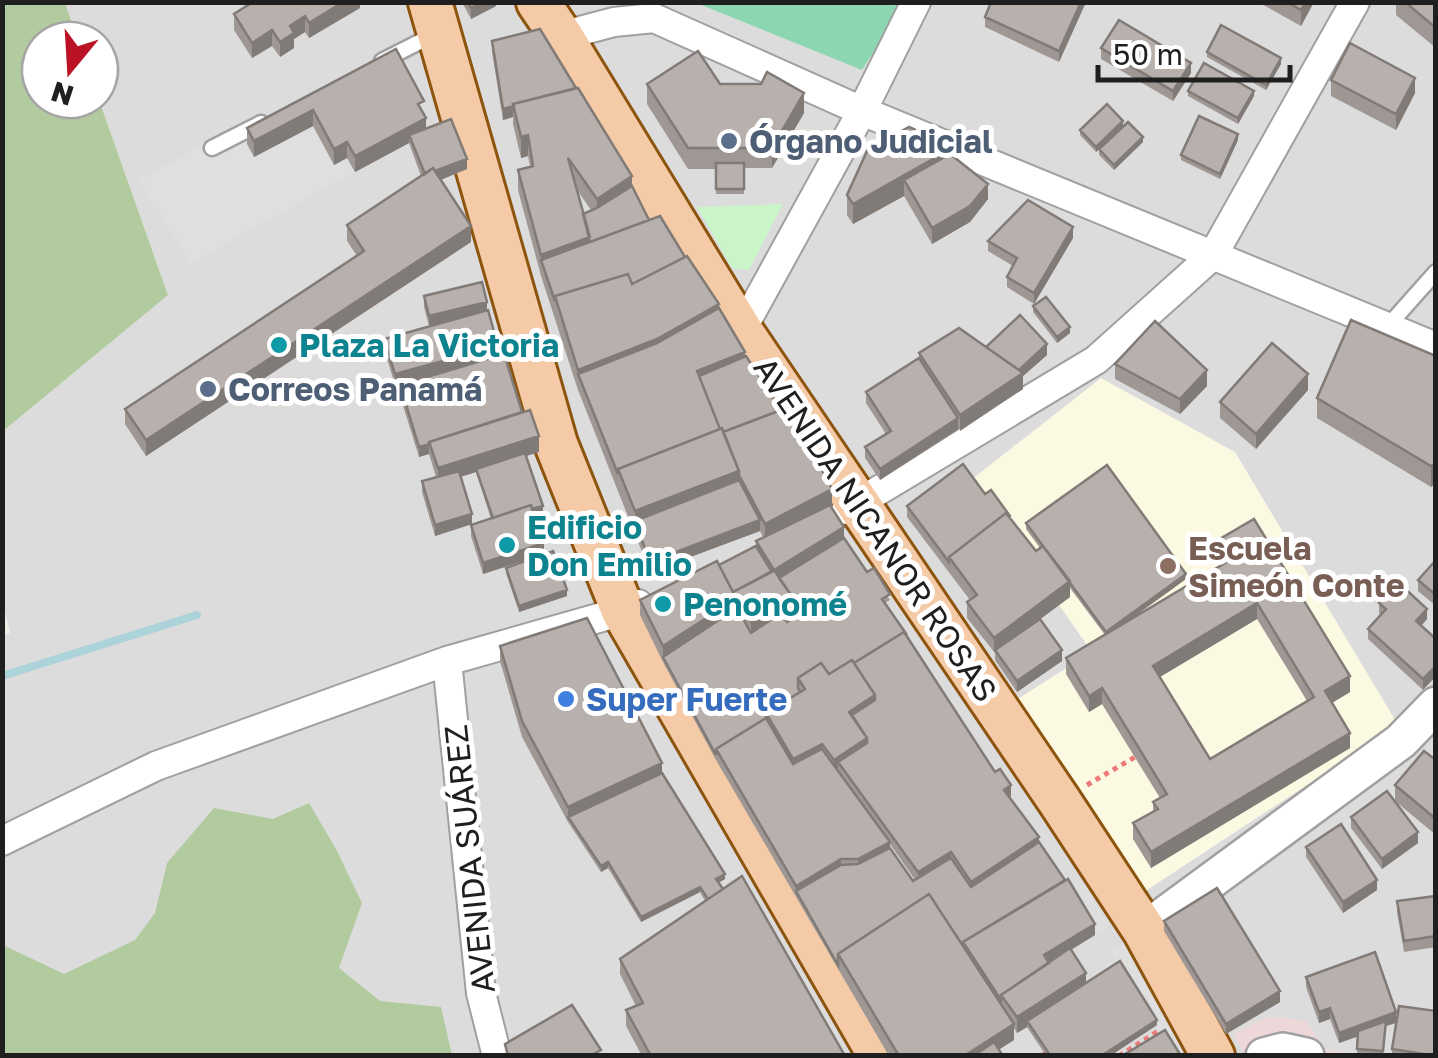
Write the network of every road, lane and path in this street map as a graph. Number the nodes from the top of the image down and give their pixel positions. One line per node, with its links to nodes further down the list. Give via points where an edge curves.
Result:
1 (916, 2): 7 (street)
2 (1355, 2): 10 (street)
3 (658, 10): 5 (street, via 614,22); 7 (street)
4 (434, 18): 6 (lane); 18 (main road, via 556,444)
5 (550, 19): 13 (main road, AVENIDA NICANOR ROSAS)
6 (368, 68)
7 (862, 111): 10 (street); 13 (street)
8 (282, 112): 9 (lane)
9 (212, 148)
10 (1213, 255): 12 (street); 15 (street, via 1096,360)
11 (1436, 272): 12 (lane)
12 (1387, 327): 14 (street)
13 (741, 330): 15 (main road, AVENIDA NICANOR ROSAS)
14 (1436, 347)
15 (858, 504): 16 (street); 24 (main road, AVENIDA NICANOR ROSAS)
16 (819, 522)
17 (663, 593): 18 (street)
18 (623, 611): 19 (street); 27 (main road)
19 (447, 662): 23 (street, via 156,766); 26 (street, AVENIDA SUÁREZ, via 481,993)
20 (1436, 705): 24 (street, via 1401,741)
21 (1135, 757): 22 (path)
22 (1073, 794)
23 (2, 841)
24 (1144, 930): 25 (main road, AVENIDA NICANOR ROSAS)
25 (1188, 1013): 30 (path); 31 (main road, AVENIDA NICANOR ROSAS)
26 (497, 1056)
27 (880, 1056)
28 (1041, 1056): 29 (path, via 1050,1050)
29 (1053, 1056)
30 (1119, 1056)
31 (1213, 1056)
32 (1264, 1056): 33 (street, via 1283,1050)
33 (1306, 1056)

